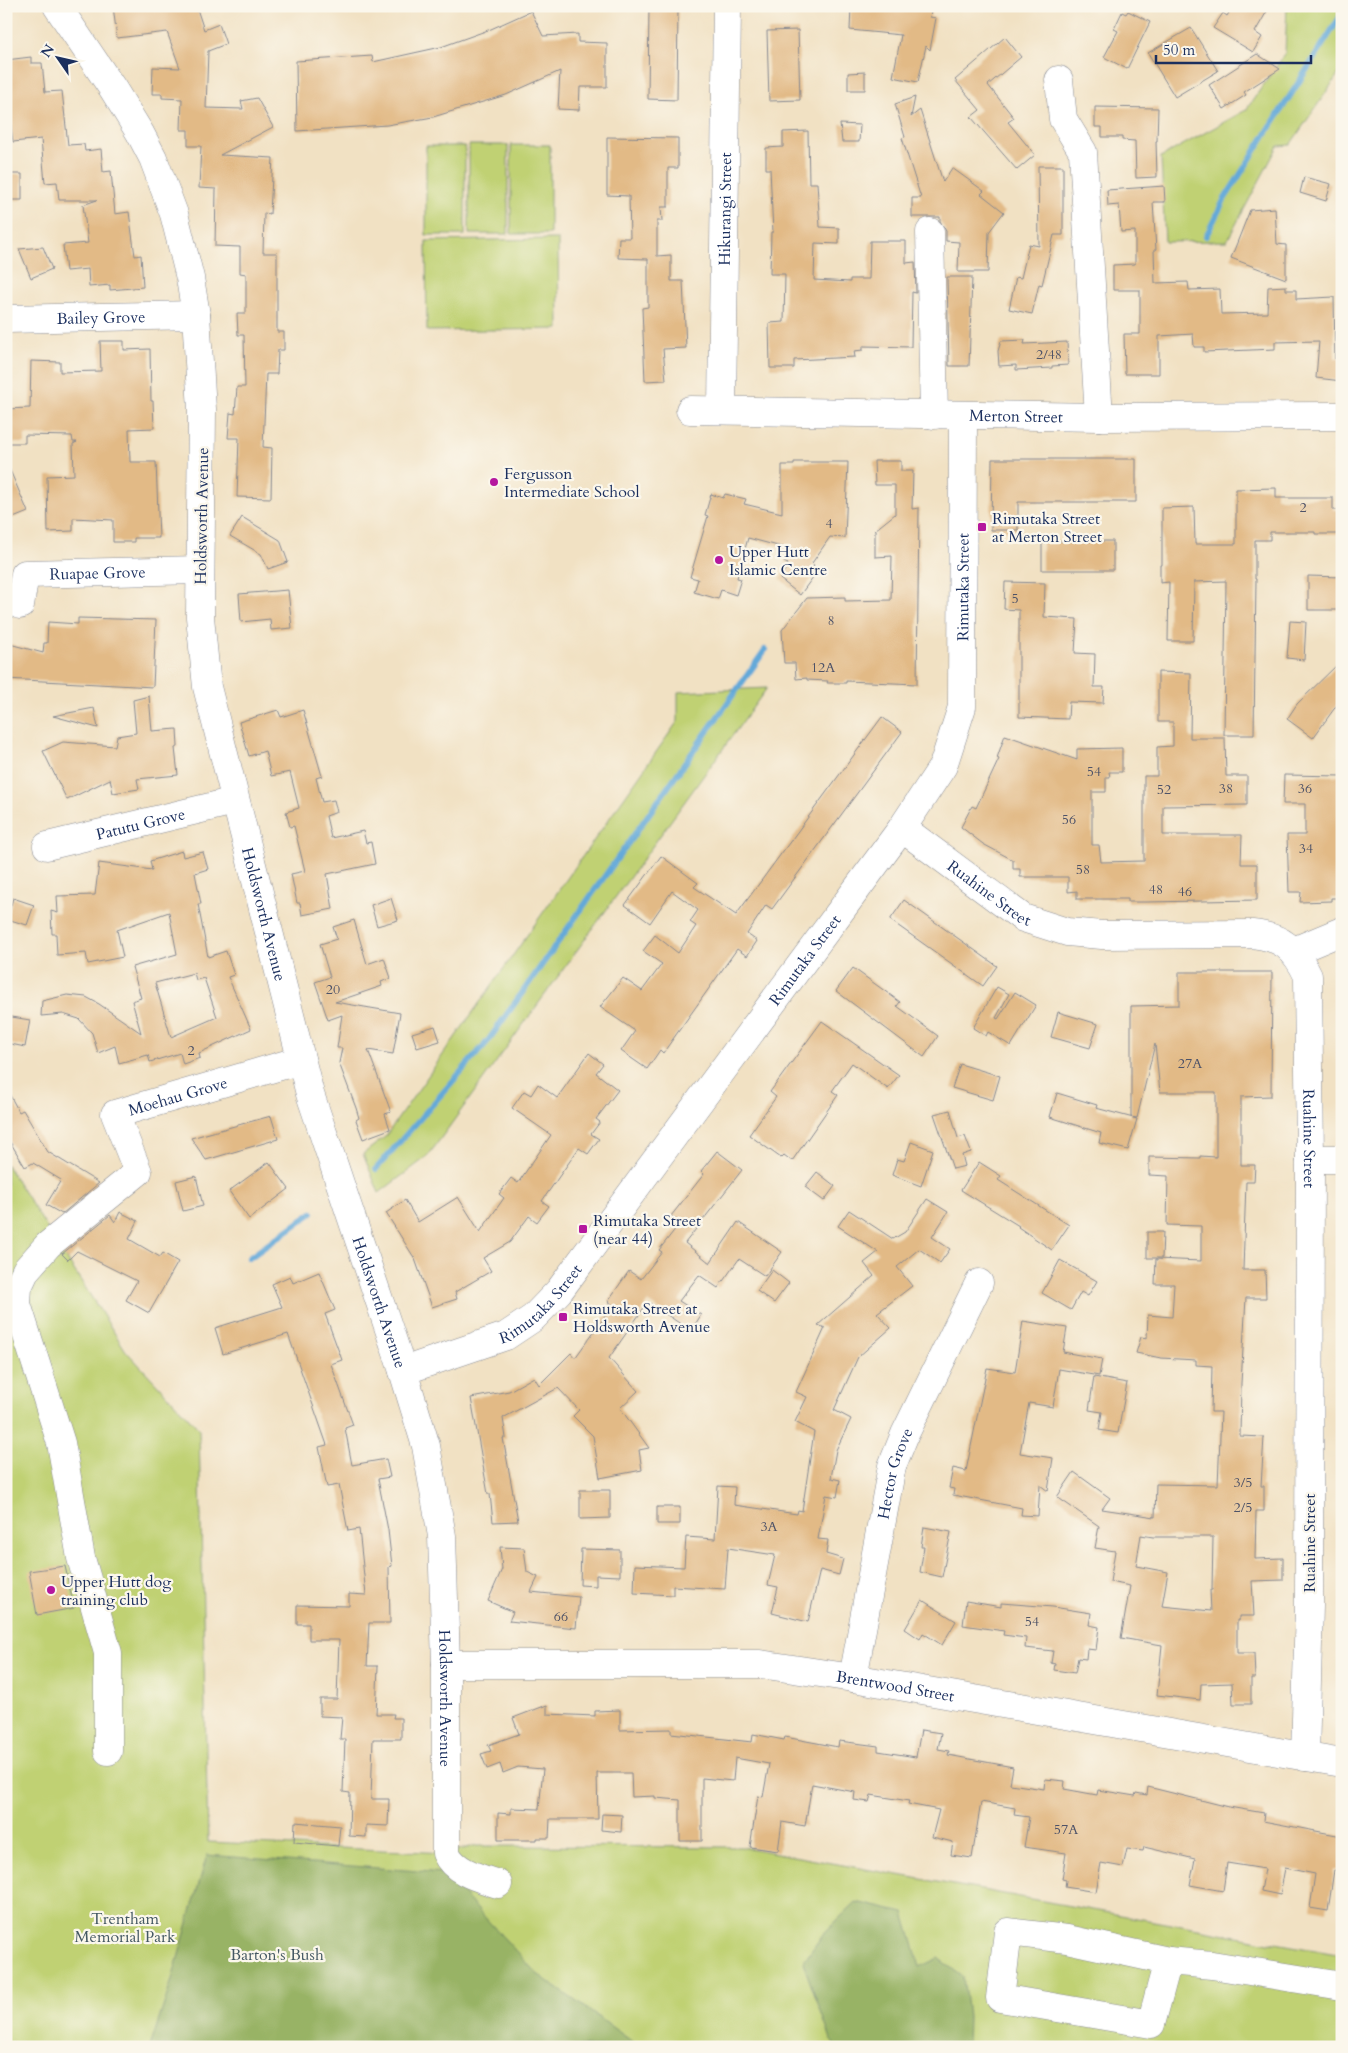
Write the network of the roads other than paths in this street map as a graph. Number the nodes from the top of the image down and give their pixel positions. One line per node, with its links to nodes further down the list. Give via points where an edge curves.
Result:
1 (57, 6): 5 (street, Holdsworth Avenue, via 153,158 174,214)
2 (726, 6): 8 (street, Hikurangi Street)
3 (1059, 80): 12 (street, via 1063,119 1083,152)
4 (930, 232): 9 (street)
5 (196, 314): 6 (street, Bailey Grove); 13 (street, Holdsworth Avenue, via 202,409)
6 (6, 319)
7 (690, 410): 8 (street, Merton Street)
8 (722, 410): 9 (street, Merton Street)
9 (934, 415): 10 (street, Merton Street)
10 (963, 416): 12 (street, Merton Street); 16 (street, Rimutaka Street, via 962,707 943,766)
11 (1342, 416): 12 (street, Merton Street)
12 (1099, 417)
13 (200, 570): 14 (street, Ruapae Grove, via 25,574); 15 (street, Holdsworth Avenue, via 200,617 207,687)
14 (20, 605)
15 (236, 800): 17 (street, Patutu Grove); 20 (street, Holdsworth Avenue)
16 (902, 828): 19 (street, Ruahine Street, via 1023,918 1067,932 1102,935 1252,934 1270,936); 24 (street, Rimutaka Street, via 554,1298 533,1318 506,1336)
17 (47, 846)
18 (1342, 931): 19 (street)
19 (1294, 951): 21 (street, Ruahine Street, via 1308,976)
20 (301, 1060): 24 (street, Holdsworth Avenue, via 321,1130); 27 (street, Moehau Grove, via 115,1114 138,1172 48,1245 26,1270 18,1287 18,1304 61,1443 81,1558 108,1653)
21 (1310, 1159): 22 (street); 28 (street, Ruahine Street, via 1309,1605)
22 (1342, 1159)
23 (979, 1283): 26 (street, Hector Grove, via 892,1466)
24 (403, 1371): 25 (street, Holdsworth Avenue, via 426,1446 442,1536)
25 (446, 1664): 26 (street, Brentwood Street, via 760,1664); 30 (street, Holdsworth Avenue, via 446,1853 450,1862 473,1876)
26 (853, 1678): 28 (street, Brentwood Street)
27 (108, 1752)
28 (1305, 1757): 29 (street, Brentwood Street)
29 (1342, 1763)
30 (498, 1884)
31 (1168, 1961): 31 (street, via 1151,2024 1000,1998 1008,1932 1067,1938); 32 (street)
32 (1342, 1986)

